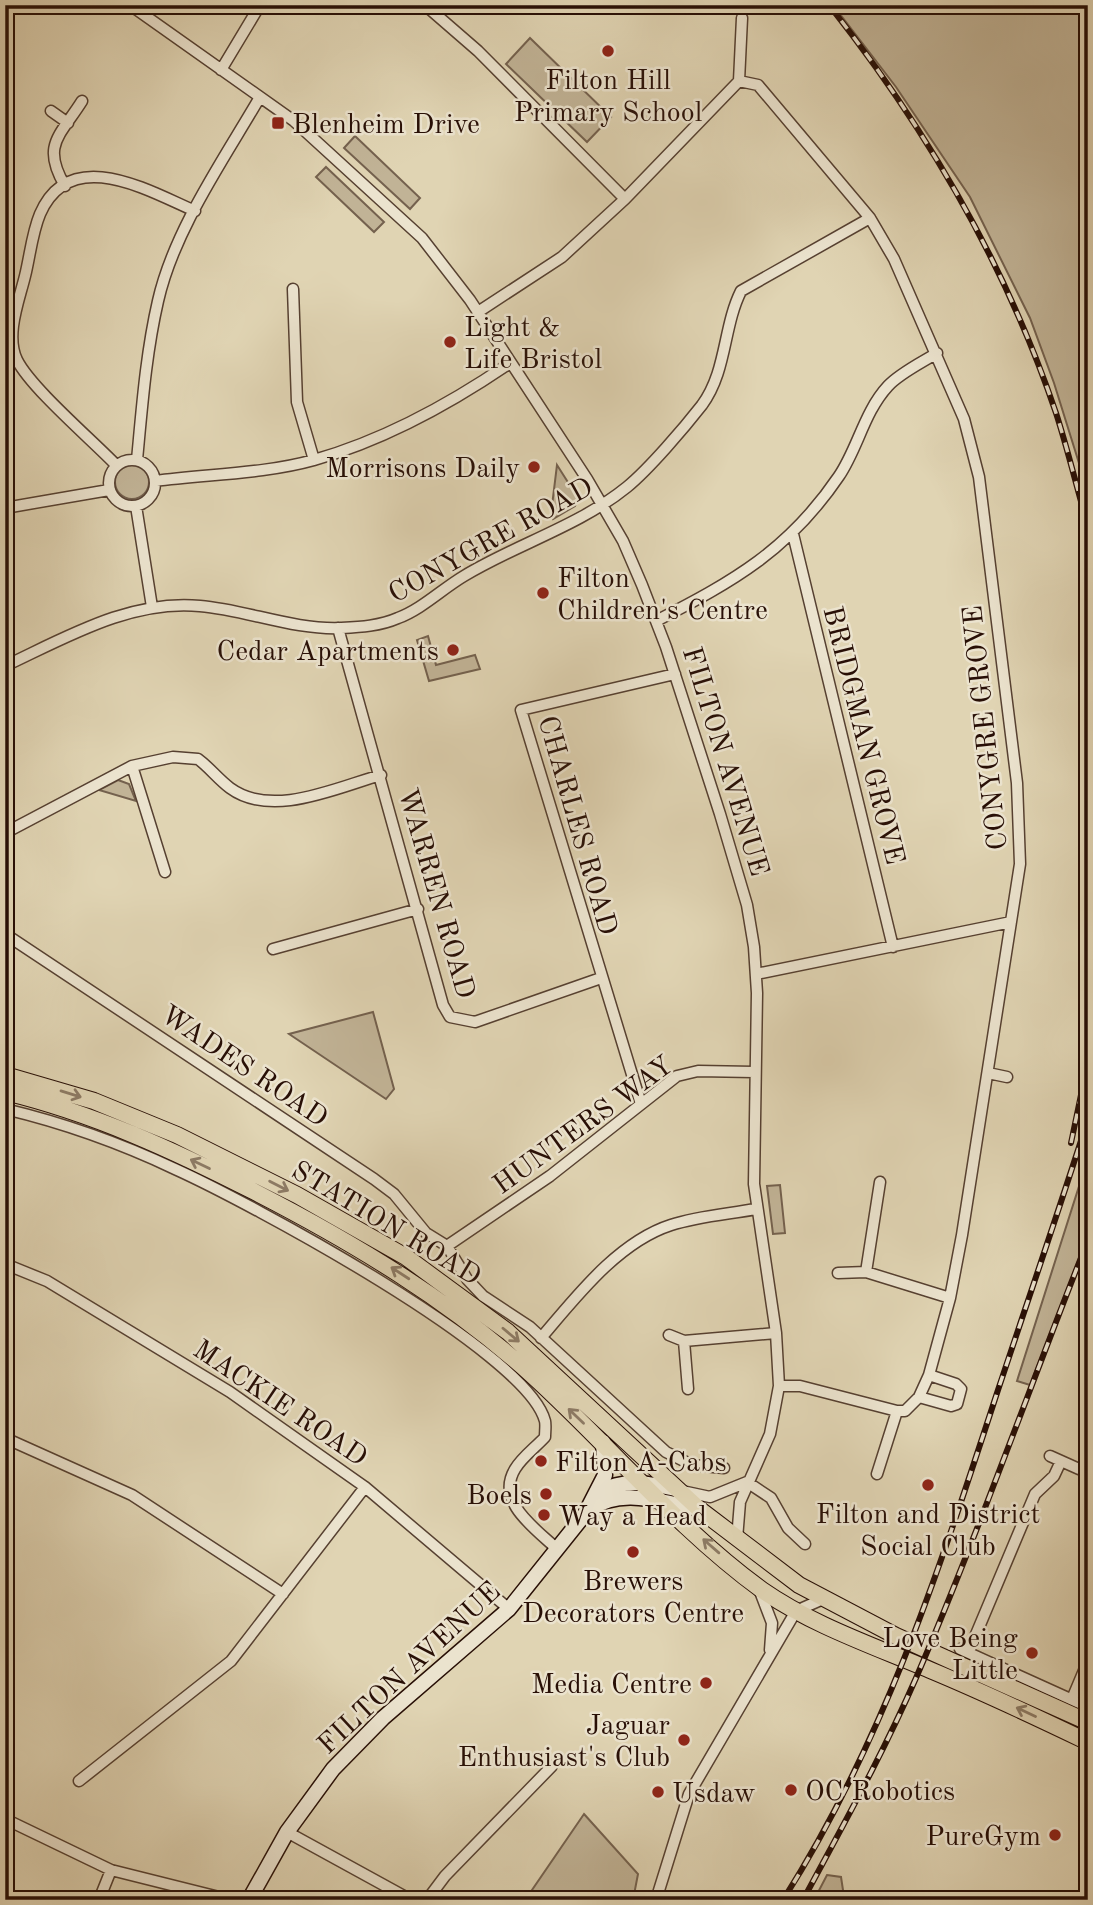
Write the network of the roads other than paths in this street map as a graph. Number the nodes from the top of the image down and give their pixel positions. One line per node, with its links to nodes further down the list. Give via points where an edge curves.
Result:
1 (130, 5): 5 (street, FILTON AVENUE)
2 (260, 5): 5 (street)
3 (425, 5): 12 (street, via 478,51)
4 (742, 18): 6 (street)
5 (221, 70): 7 (street, FILTON AVENUE)
6 (739, 81): 12 (street); 14 (street, CONYGRE GROVE, via 758,85)
7 (260, 97): 13 (street); 16 (street, FILTON AVENUE, via 303,128 403,219 439,258)
8 (82, 101): 10 (street)
9 (51, 111): 10 (street)
10 (68, 123): 11 (street, via 52,155)
11 (65, 186): 13 (street, via 82,178 110,177); 21 (street, via 49,200 38,222 14,325 14,350 33,380)
12 (625, 199): 16 (street, via 562,257)
13 (195, 211): 19 (street, via 159,299)
14 (870, 218): 17 (street, CONYGRE GROVE); 24 (street, CONYGRE ROAD, via 741,290 720,369 703,403 629,486)
15 (293, 289): 20 (street, via 297,402)
16 (478, 312): 18 (street, FILTON AVENUE)
17 (937, 353): 27 (street, via 889,385 871,410 841,475); 38 (street, CONYGRE GROVE, via 964,419 980,491 1017,783 1020,864)
18 (510, 363): 20 (street, via 458,398 396,429); 24 (street, FILTON AVENUE)
19 (136, 460): 21 (street); 22 (street, via 149,467)
20 (314, 460): 22 (street)
21 (116, 465): 23 (street, via 109,476)
22 (155, 481): 25 (street, via 148,499)
23 (109, 489): 25 (street, via 122,504); 26 (street)
24 (602, 505): 29 (street, FILTON AVENUE); 30 (street, CONYGRE ROAD, via 466,575 409,614 369,626)
25 (136, 506): 28 (street)
26 (5, 508)
27 (793, 534): 29 (street, via 753,568); 40 (street, BRIDGMAN GROVE)
28 (152, 607): 30 (street, CONYGRE ROAD, via 200,606); 31 (street, CONYGRE ROAD, via 75,632)
29 (656, 621): 32 (street, FILTON AVENUE)
30 (338, 628): 34 (street, WARREN ROAD)
31 (5, 666)
32 (675, 674): 42 (street, FILTON AVENUE, via 747,905); 43 (street, CHARLES ROAD, via 521,710)
33 (132, 766): 34 (street, via 173,757 198,759 231,789 273,801); 35 (street); 36 (street)
34 (381, 775): 37 (street, WARREN ROAD)
35 (5, 833)
36 (165, 872)
37 (418, 909): 41 (street); 43 (street, WARREN ROAD, via 443,1005 456,1021 475,1022)
38 (1011, 922): 40 (street); 45 (street, CONYGRE GROVE)
39 (5, 934): 53 (street, WADES ROAD, via 374,1179 394,1194 434,1241)
40 (893, 947): 42 (street)
41 (273, 949)
42 (756, 974): 44 (street, FILTON AVENUE)
43 (601, 978): 49 (street, CHARLES ROAD)
44 (754, 1072): 49 (street, HUNTERS WAY, via 687,1073); 52 (street, FILTON AVENUE)
45 (988, 1073): 47 (street); 57 (street, CONYGRE GROVE)
46 (5, 1075): 79 (main road, STATION ROAD, one-way to 79, via 94,1101 177,1135 406,1257 508,1332)
47 (1007, 1077)
48 (5, 1092): 68 (main road, STATION ROAD, one-way to 48, via 498,1346 374,1257 171,1149)
49 (641, 1104): 53 (street, HUNTERS WAY, via 550,1176)
50 (5, 1109): 86 (street, STATION ROAD, via 53,1121 177,1169 390,1286 480,1349 535,1402 545,1420 545,1437 514,1470 509,1492 516,1509)
51 (880, 1182): 55 (street)
52 (756, 1209): 58 (street, FILTON AVENUE); 60 (street, via 670,1225 644,1238 592,1281)
53 (447, 1246): 60 (street, STATION ROAD, via 482,1296)
54 (5, 1264): 78 (street, MACKIE ROAD, via 47,1281 230,1392)
55 (866, 1272): 56 (street); 57 (street)
56 (838, 1273)
57 (950, 1298): 62 (street, CONYGRE GROVE)
58 (776, 1333): 61 (street); 63 (street, FILTON AVENUE)
59 (669, 1335): 61 (street)
60 (541, 1338): 73 (street, STATION ROAD, via 673,1457 702,1467)
61 (684, 1341): 64 (street)
62 (929, 1375): 65 (street, CONYGRE GROVE); 65 (street, via 961,1389 957,1404)
63 (779, 1386): 66 (street, via 800,1386); 77 (street, FILTON AVENUE, via 769,1434)
64 (688, 1389)
65 (919, 1397): 66 (street)
66 (897, 1411): 72 (street)
67 (5, 1438): 88 (street, via 131,1495)
68 (603, 1442): 76 (main road, STATION ROAD); 80 (street, FILTON AVENUE, via 606,1470)
69 (1050, 1456): 71 (street)
70 (868, 1458): 72 (street)
71 (1061, 1461): 74 (street); 94 (street, via 1054,1476 1035,1494 965,1650)
72 (881, 1462): 75 (street)
73 (724, 1468)
74 (1079, 1469)
75 (877, 1474)
76 (642, 1482): 79 (street); 80 (street, via 619,1483); 81 (main road, STATION ROAD)
77 (747, 1482): 79 (street, via 710,1497); 84 (street, FILTON AVENUE, via 738,1508); 85 (street, via 771,1498 788,1528)
78 (365, 1487): 88 (street); 90 (street, MACKIE ROAD)
79 (676, 1489): 82 (main road, STATION ROAD)
80 (598, 1492): 83 (street, FILTON AVENUE)
81 (665, 1503): 82 (street, FILTON AVENUE); 83 (street, FILTON AVENUE, via 619,1496); 87 (main road, STATION ROAD, one-way to 81)
82 (699, 1510): 84 (main road, STATION ROAD)
83 (587, 1511): 86 (street, FILTON AVENUE)
84 (737, 1541): 89 (main road, STATION ROAD)
85 (805, 1544)
86 (557, 1549): 90 (street, FILTON AVENUE)
87 (758, 1587): 91 (main road, STATION ROAD); 92 (street, via 772,1623)
88 (283, 1594): 99 (street, via 231,1661)
89 (823, 1599): 91 (street); 96 (main road, STATION ROAD)
90 (509, 1609): 101 (street, FILTON AVENUE, via 375,1726 333,1769)
91 (796, 1611): 92 (street); 97 (main road, STATION ROAD, one-way to 91)
92 (769, 1657): 108 (street, via 689,1794)
93 (1088, 1661): 94 (street)
94 (1072, 1699): 95 (street)
95 (1088, 1707)
96 (1088, 1722)
97 (1088, 1742)
98 (552, 1766): 107 (street)
99 (79, 1781)
100 (5, 1819): 102 (street)
101 (287, 1832): 105 (street, FILTON AVENUE); 106 (street)
102 (111, 1870): 103 (street); 104 (street)
103 (99, 1900)
104 (232, 1900)
105 (249, 1900)
106 (411, 1900)
107 (427, 1900)
108 (656, 1900)

